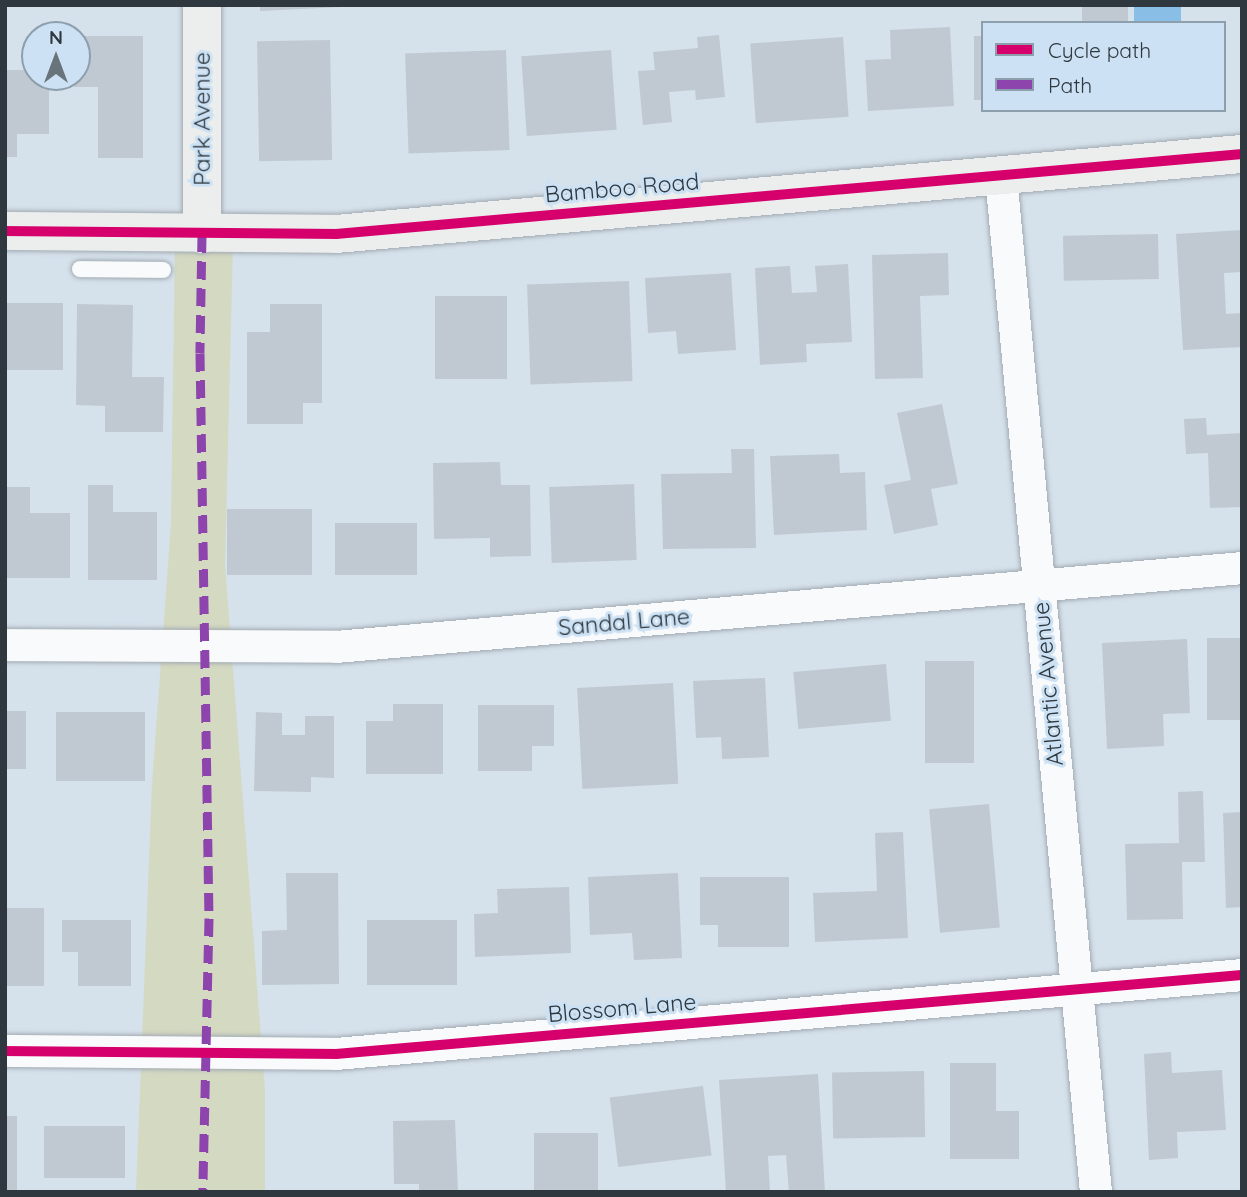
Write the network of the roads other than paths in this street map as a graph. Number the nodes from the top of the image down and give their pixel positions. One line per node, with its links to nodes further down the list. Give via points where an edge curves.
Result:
1 (202, 5): 5 (street, Park Avenue)
2 (1242, 155): 3 (street, Bamboo Road)
3 (1001, 176): 5 (street, Bamboo Road, via 336,234); 10 (street, Atlantic Avenue)
4 (5, 231): 6 (street, Bamboo Road)
5 (202, 234): 6 (street, Bamboo Road)
6 (119, 252): 7 (lane); 8 (lane)
7 (80, 269)
8 (163, 270)
9 (1242, 568): 10 (street, Sandal Lane)
10 (1039, 586): 11 (street, Sandal Lane, via 336,648); 13 (street, Atlantic Avenue)
11 (5, 645)
12 (1242, 975): 13 (street, Blossom Lane)
13 (1077, 989): 14 (street, Blossom Lane, via 336,1054); 15 (street, Atlantic Avenue)
14 (5, 1051)
15 (1096, 1192)

